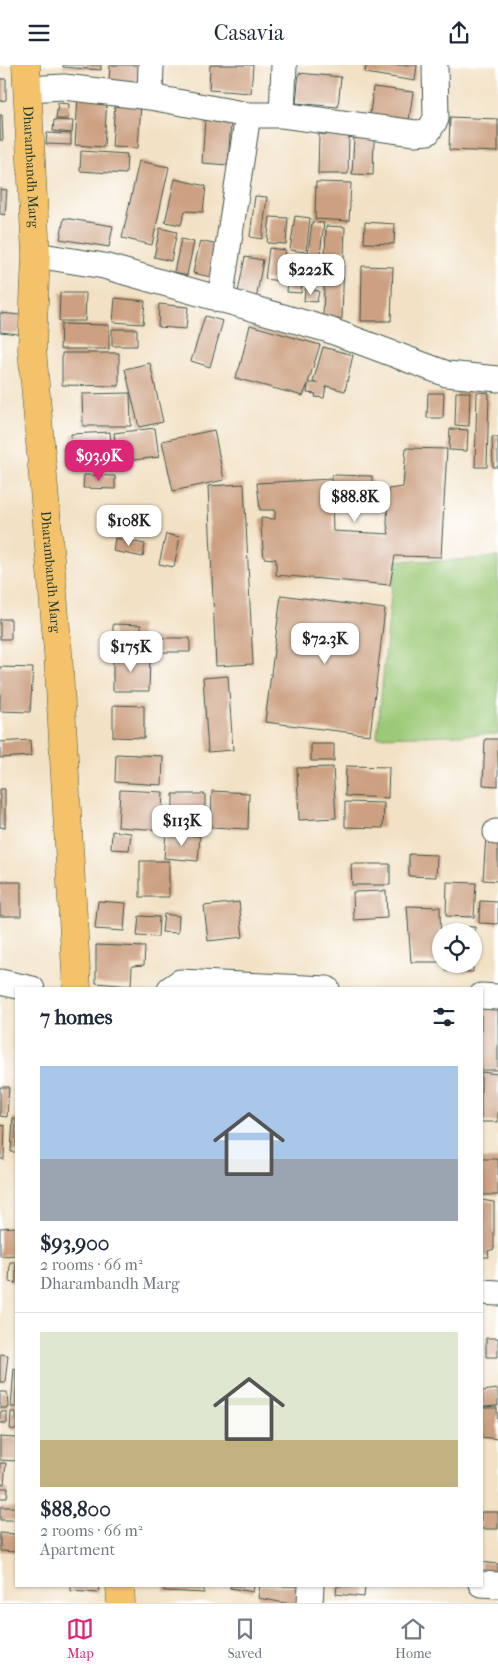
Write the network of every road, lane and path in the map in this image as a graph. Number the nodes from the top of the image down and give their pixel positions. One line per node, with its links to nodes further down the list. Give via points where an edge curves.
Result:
1 (151, 65): 5 (street)
2 (284, 65): 7 (street)
3 (436, 65): 7 (street, via 436,119 428,132 414,133)
4 (26, 77): 5 (street, via 64,87); 8 (main road, Dharambandh Marg)
5 (150, 97): 6 (street)
6 (248, 115): 7 (street); 9 (street)
7 (282, 115)
8 (36, 255): 9 (street, via 104,266); 13 (main road, Dharambandh Marg, via 32,349 58,652)
9 (220, 300): 10 (street, via 329,331 447,374)
10 (498, 379)
11 (0, 982): 12 (street)
12 (23, 987)
13 (77, 987)
14 (173, 987): 15 (street, via 180,982)
15 (285, 987)
16 (483, 996): 17 (street)
17 (498, 997)
18 (483, 1292): 19 (street)
19 (498, 1293)
20 (483, 1584): 21 (street)
21 (498, 1585)
22 (120, 1587): 24 (main road)
23 (311, 1587): 25 (street)
24 (121, 1603)
25 (310, 1603)

